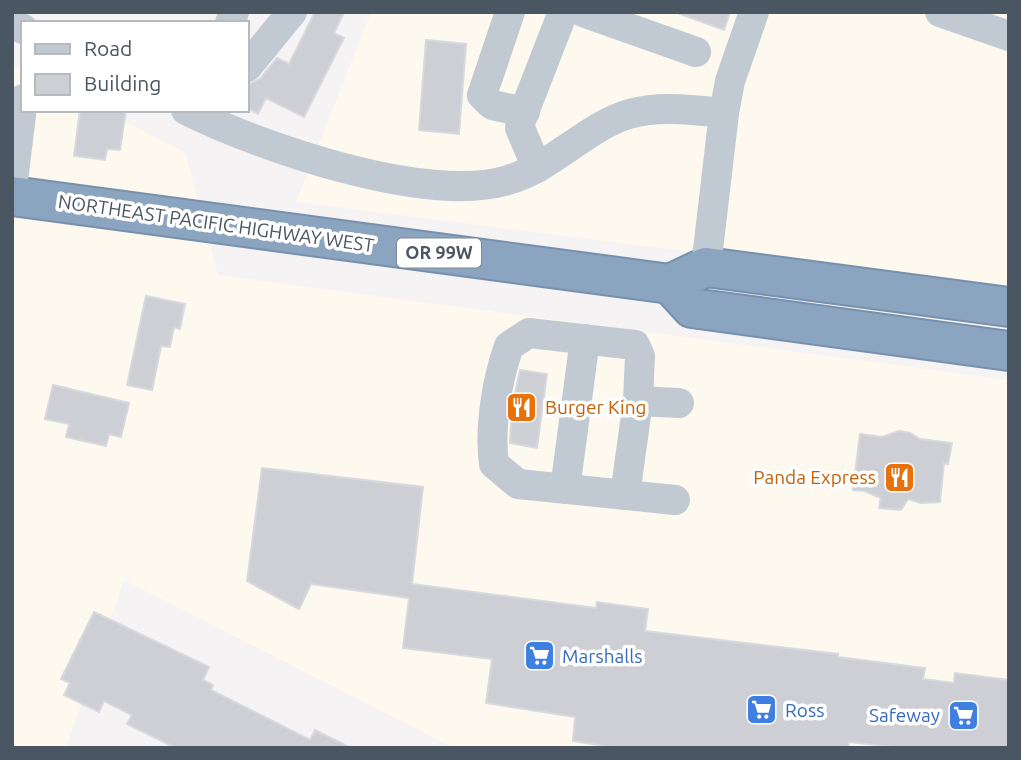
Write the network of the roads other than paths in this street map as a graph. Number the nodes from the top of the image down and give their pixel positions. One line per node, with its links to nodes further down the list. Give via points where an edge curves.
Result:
1 (292, 12): 9 (street)
2 (510, 12): 11 (street, via 482,95 492,105)
3 (563, 12): 11 (street)
4 (583, 12): 8 (street)
5 (754, 12): 12 (street)
6 (940, 12): 7 (street)
7 (1009, 36)
8 (696, 52)
9 (248, 66)
10 (21, 112): 15 (street)
11 (525, 112): 14 (street, via 520,128)
12 (724, 113): 14 (street, via 671,108 629,114); 17 (street)
13 (202, 114): 14 (street, via 243,136 305,157 430,185 508,181)
14 (537, 168)
15 (12, 189)
16 (12, 196): 18 (highway, NORTHEAST PACIFIC HIGHWAY WEST / OR 99W)
17 (706, 267): 18 (highway); 19 (highway)
18 (670, 284): 21 (highway, via 692,308)
19 (1009, 307)
20 (584, 339): 22 (street, via 635,345 640,356); 24 (street); 24 (street, via 528,333 509,346 492,432 494,464 518,484)
21 (1001, 346)
22 (638, 401): 23 (street); 25 (street)
23 (679, 403)
24 (565, 489): 25 (street)
25 (625, 495): 26 (street)
26 (676, 500)

